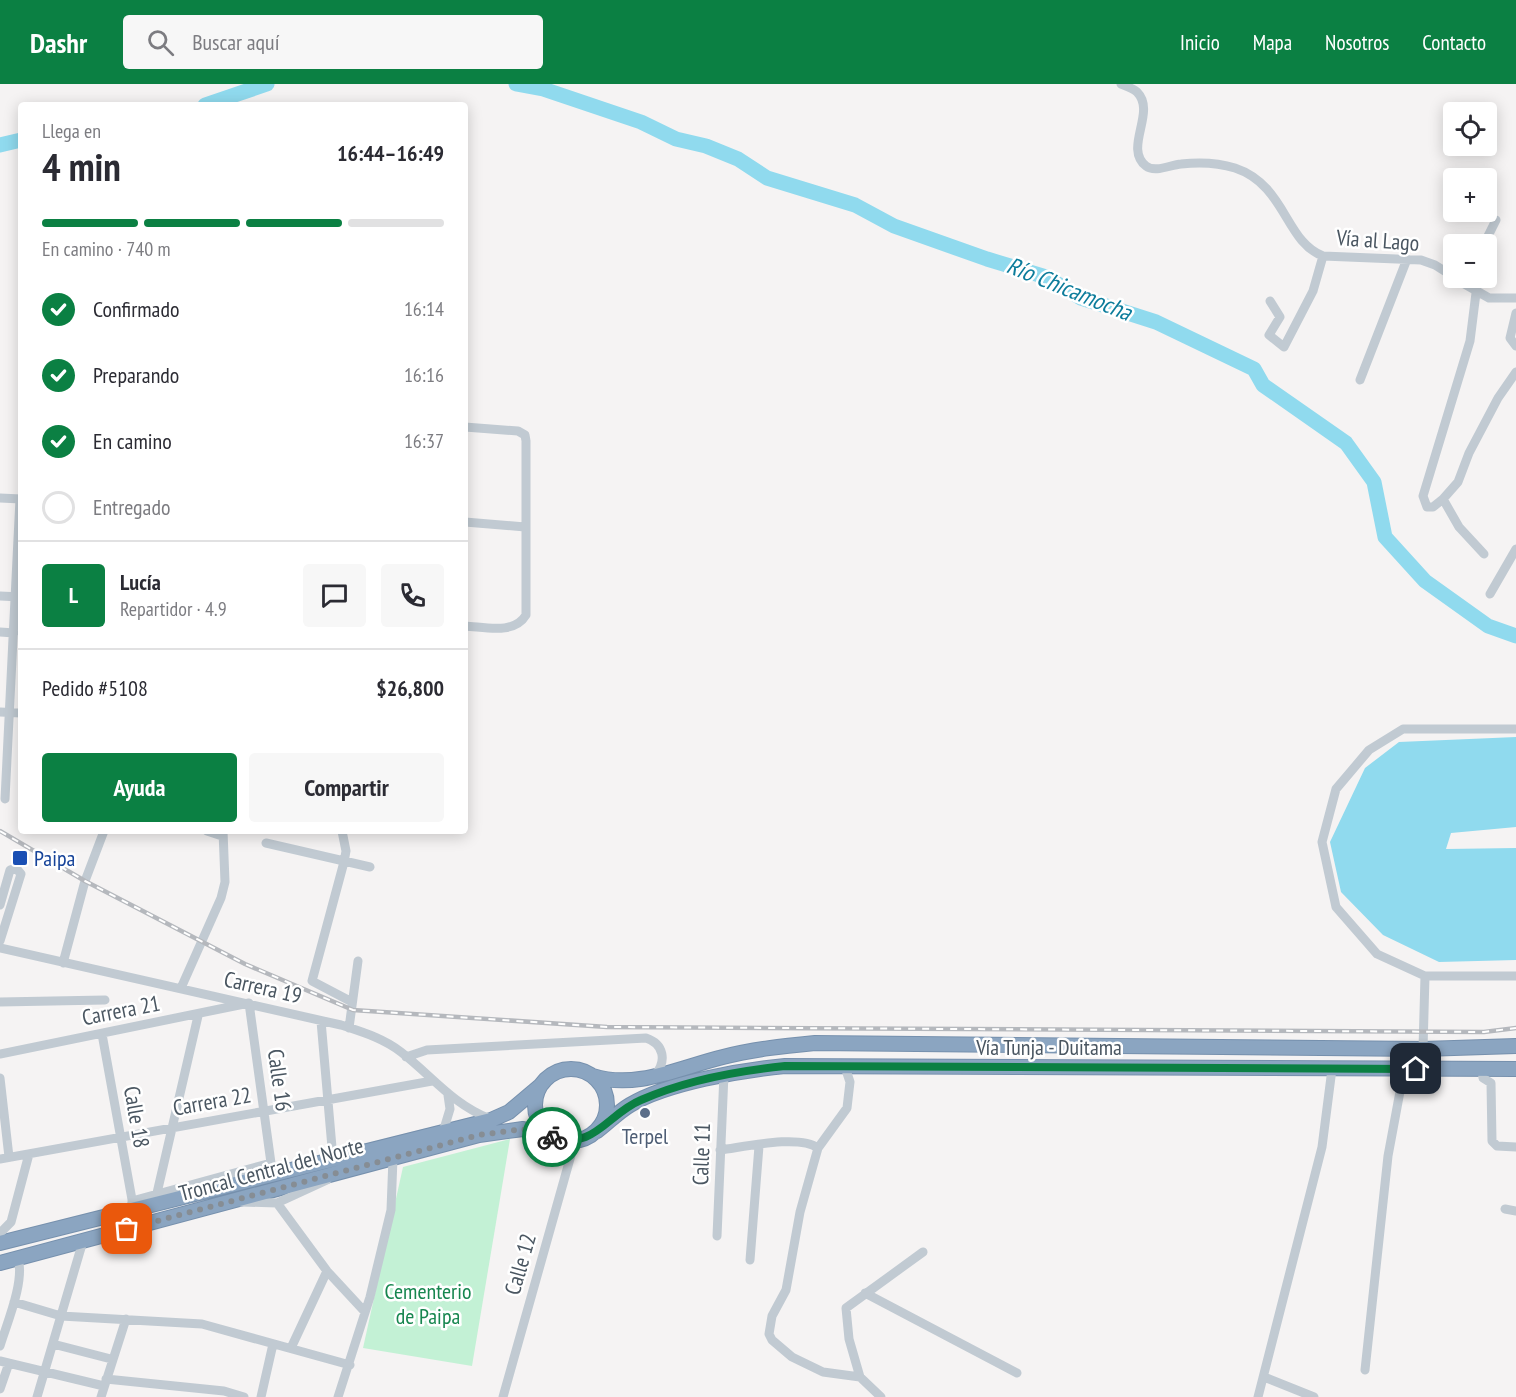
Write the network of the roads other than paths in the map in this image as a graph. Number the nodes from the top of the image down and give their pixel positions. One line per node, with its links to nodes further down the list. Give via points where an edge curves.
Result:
1 (1121, 84): 2 (street, Vía al Lago, via 1138,93 1143,106 1137,148 1139,159 1147,167 1210,164 1235,168 1257,179 1276,197 1304,243)
2 (1323, 256): 3 (street, Vía al Lago); 8 (street, via 1313,291 1284,347 1269,335 1280,317)
3 (1407, 259): 4 (street, Vía al Lago); 12 (street)
4 (1443, 270)
5 (1472, 288): 6 (street, Vía al Lago)
6 (1476, 293): 7 (street, Vía al Lago, via 1489,298); 16 (street, via 1470,341 1423,496 1427,507)
7 (1516, 298)
8 (1270, 301)
9 (1516, 314): 10 (street, via 1510,338)
10 (1516, 346)
11 (1516, 372): 16 (street, via 1493,407 1458,482)
12 (1360, 380)
13 (468, 427): 18 (street, via 518,431 525,435)
14 (0, 498): 15 (street)
15 (18, 499)
16 (1443, 500): 20 (street, via 1459,527)
17 (468, 522): 18 (street)
18 (525, 527): 24 (street, via 526,615 508,628)
19 (1516, 549): 21 (street)
20 (1484, 554)
21 (1490, 594)
22 (0, 596): 23 (street)
23 (18, 597): 26 (street)
24 (468, 626)
25 (0, 632): 26 (street)
26 (14, 633): 27 (street)
27 (5, 712): 29 (street)
28 (1516, 729): 44 (street, via 1403,729 1369,750 1336,789 1322,842 1336,907 1377,954)
29 (4, 746): 30 (street)
30 (5, 799)
31 (103, 834): 43 (street, via 85,881)
32 (222, 834): 46 (street, via 225,882 221,898)
33 (343, 834): 35 (street)
34 (266, 843): 35 (street)
35 (344, 862): 36 (street); 49 (street, via 312,981)
36 (370, 867)
37 (2, 890): 38 (street); 38 (street, via 10,870 16,868 21,874); 39 (street)
38 (15, 894): 40 (street)
39 (0, 905)
40 (0, 941)
41 (0, 948): 43 (street, Carrera 19)
42 (358, 961): 49 (street)
43 (63, 963): 46 (street, Carrera 19)
44 (1425, 976): 45 (street); 56 (street)
45 (1516, 976)
46 (181, 988): 50 (street, Carrera 19)
47 (105, 1000): 48 (street)
48 (0, 1002)
49 (352, 1002): 53 (street)
50 (249, 1003): 51 (street, Carrera 21); 52 (street, Carrera 19); 72 (street, Calle 16)
51 (198, 1016): 54 (street, Carrera 21); 74 (street)
52 (321, 1021): 53 (street, Carrera 19); 71 (street)
53 (349, 1028): 58 (street, Carrera 19, via 379,1038)
54 (102, 1034): 57 (street, Carrera 21); 77 (street, Calle 18)
55 (1516, 1046): 56 (highway, Vía Tunja - Duitama)
56 (1424, 1049): 65 (highway, Vía Tunja - Duitama, via 815,1043 758,1049)
57 (0, 1054)
58 (406, 1057): 65 (street, via 427,1050 646,1038 656,1043 663,1055); 68 (street, Carrera 19)
59 (845, 1067): 60 (highway, Vía Tunja - Duitama); 64 (highway, Vía Tunja - Duitama, via 785,1066); 82 (street, via 850,1082 847,1108)
60 (1332, 1069): 63 (highway, Vía Tunja - Duitama); 119 (street, via 1322,1147)
61 (1482, 1069): 62 (highway, Vía Tunja - Duitama); 63 (highway, Vía Tunja - Duitama); 81 (street, via 1483,1078 1491,1083 1492,1141 1497,1146)
62 (1516, 1069)
63 (1404, 1070): 115 (street, via 1388,1156)
64 (724, 1074): 75 (highway, Vía Tunja - Duitama, via 641,1100); 83 (street, Calle 11)
65 (655, 1075): 66 (highway, Vía Tunja - Duitama, via 620,1082)
66 (593, 1076): 69 (highway, via 571,1069 559,1071); 75 (highway, via 608,1102)
67 (0, 1078): 85 (street)
68 (432, 1081): 70 (street, Carrera 19); 71 (street, Carrera 22)
69 (540, 1085): 73 (highway, Troncal Central del Norte, via 509,1112); 78 (highway, via 535,1099 536,1114 542,1128)
70 (448, 1095): 73 (street, Carrera 19); 76 (street, via 450,1109)
71 (328, 1100): 72 (street, Carrera 22); 87 (street)
72 (264, 1111): 74 (street, Carrera 22); 89 (street, Calle 16, via 271,1163)
73 (491, 1120): 76 (highway, Troncal Central del Norte)
74 (171, 1128): 77 (street, Carrera 22); 89 (street)
75 (597, 1131): 79 (highway)
76 (443, 1132): 87 (highway, Troncal Central del Norte)
77 (121, 1137): 84 (street, Carrera 22); 92 (street, Calle 18)
78 (554, 1137): 79 (highway); 86 (highway, Troncal Central del Norte, via 537,1131 508,1130)
79 (575, 1141): 127 (street, Calle 12)
80 (759, 1146): 82 (street, via 784,1142 808,1143); 83 (street); 100 (street)
81 (1516, 1147)
82 (818, 1148): 118 (street, via 800,1212 786,1290 772,1316 769,1334 792,1357 823,1372)
83 (720, 1150): 96 (street, Calle 11)
84 (29, 1154): 85 (street, Carrera 22); 95 (street, via 11,1222)
85 (4, 1158)
86 (393, 1158): 88 (highway, Troncal Central del Norte); 105 (street, via 391,1210)
87 (333, 1159): 92 (highway, Troncal Central del Norte)
88 (339, 1173): 90 (highway, Troncal Central del Norte); 91 (street)
89 (157, 1193): 92 (street)
90 (236, 1201): 91 (street); 97 (highway, Troncal Central del Norte)
91 (277, 1203): 102 (street)
92 (133, 1204): 95 (highway, Troncal Central del Norte)
93 (1505, 1209): 94 (street)
94 (1516, 1211)
95 (2, 1235)
96 (717, 1236)
97 (83, 1241): 99 (highway, Troncal Central del Norte); 106 (street)
98 (923, 1252): 103 (street)
99 (18, 1258): 101 (highway, Troncal Central del Norte); 104 (street)
100 (750, 1260)
101 (0, 1263)
102 (327, 1271): 105 (street); 111 (street)
103 (865, 1293): 117 (street); 118 (street, via 849,1304 845,1313)
104 (14, 1302): 106 (street); 110 (street)
105 (365, 1312): 114 (street)
106 (61, 1316): 107 (street); 108 (street)
107 (126, 1318): 109 (street, via 202,1324); 112 (street)
108 (53, 1344): 112 (street); 116 (street)
109 (273, 1344): 111 (street); 125 (street)
110 (0, 1346)
111 (291, 1348): 114 (street)
112 (111, 1359): 120 (street)
113 (4, 1362): 116 (street); 121 (street)
114 (350, 1365): 126 (street)
115 (1365, 1370)
116 (44, 1373): 120 (street); 122 (street)
117 (1017, 1373)
118 (860, 1377): 128 (street)
119 (1264, 1377): 129 (street); 130 (street)
120 (105, 1383): 123 (street); 124 (street, via 224,1391)
121 (0, 1389)
122 (37, 1397)
123 (101, 1397)
124 (244, 1397)
125 (261, 1397)
126 (338, 1397)
127 (503, 1397)
128 (881, 1397)
129 (1258, 1397)
130 (1314, 1397)

